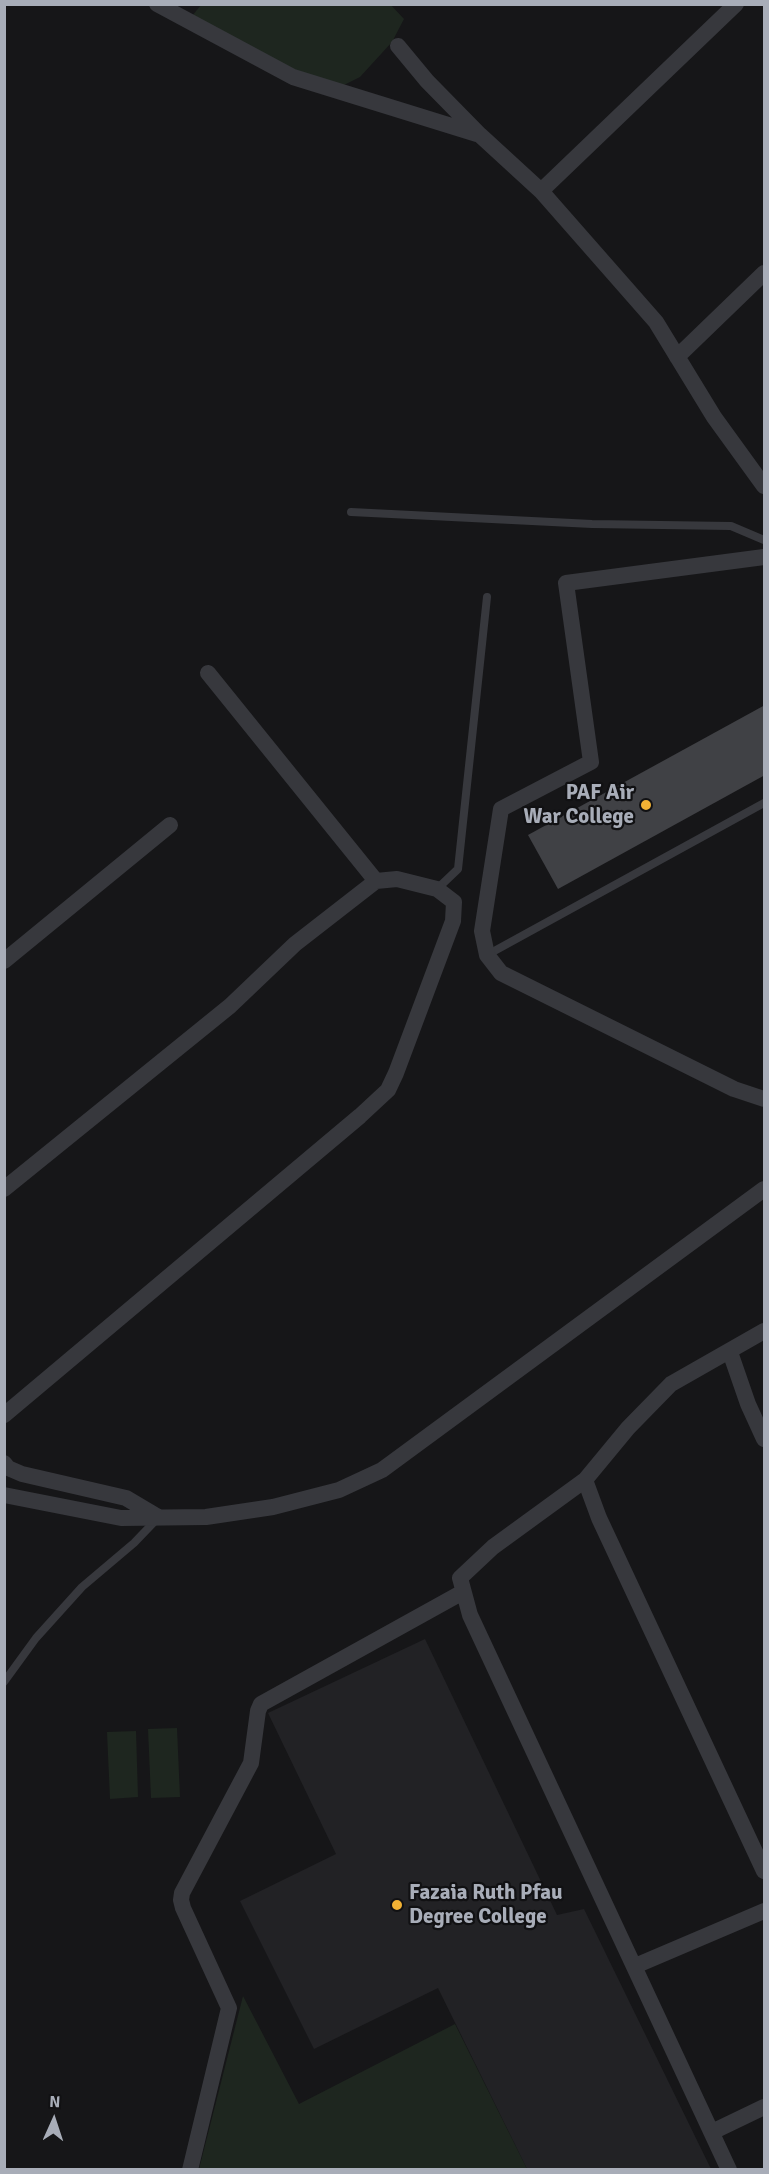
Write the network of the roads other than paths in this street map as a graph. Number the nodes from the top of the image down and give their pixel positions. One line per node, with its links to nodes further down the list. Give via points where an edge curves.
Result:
1 (157, 4): 4 (street, via 294,77)
2 (736, 4): 5 (street)
3 (398, 46): 4 (street)
4 (480, 135): 5 (street)
5 (541, 191): 7 (street, via 656,322)
6 (765, 273): 7 (street)
7 (677, 357): 8 (street, via 714,417)
8 (765, 486)
9 (351, 512): 10 (lane, via 592,524 731,526)
10 (765, 540)
11 (765, 557): 18 (street, via 566,583 591,762 501,809 482,931)
12 (487, 597): 17 (lane, via 458,869)
13 (208, 673): 16 (street)
14 (765, 803): 18 (lane)
15 (170, 825): 19 (street)
16 (376, 881): 17 (street, via 397,879); 22 (street, via 295,944 230,1006)
17 (437, 889): 25 (street, via 453,902 453,921 388,1090)
18 (487, 955): 20 (street, via 501,973 735,1089)
19 (4, 961)
20 (765, 1099)
21 (765, 1189): 30 (street, via 382,1470 339,1490 273,1507 206,1517)
22 (4, 1190)
23 (765, 1331): 24 (street)
24 (730, 1352): 26 (street); 28 (street, via 670,1384)
25 (4, 1415)
26 (765, 1440)
27 (6, 1467): 29 (street); 30 (street, via 43,1480 126,1498)
28 (585, 1480): 31 (street, via 493,1546 460,1578); 33 (street, via 598,1518)
29 (4, 1494): 30 (street, via 121,1518)
30 (159, 1517): 32 (lane, via 82,1587 36,1638)
31 (463, 1592): 35 (street, via 470,1615); 38 (street, via 261,1704 251,1763 182,1893 183,1908 230,2008)
32 (4, 1682)
33 (765, 1871)
34 (765, 1911): 35 (street)
35 (635, 1966): 37 (street)
36 (765, 2107): 37 (street)
37 (712, 2132): 39 (street)
38 (190, 2169)
39 (729, 2169)

